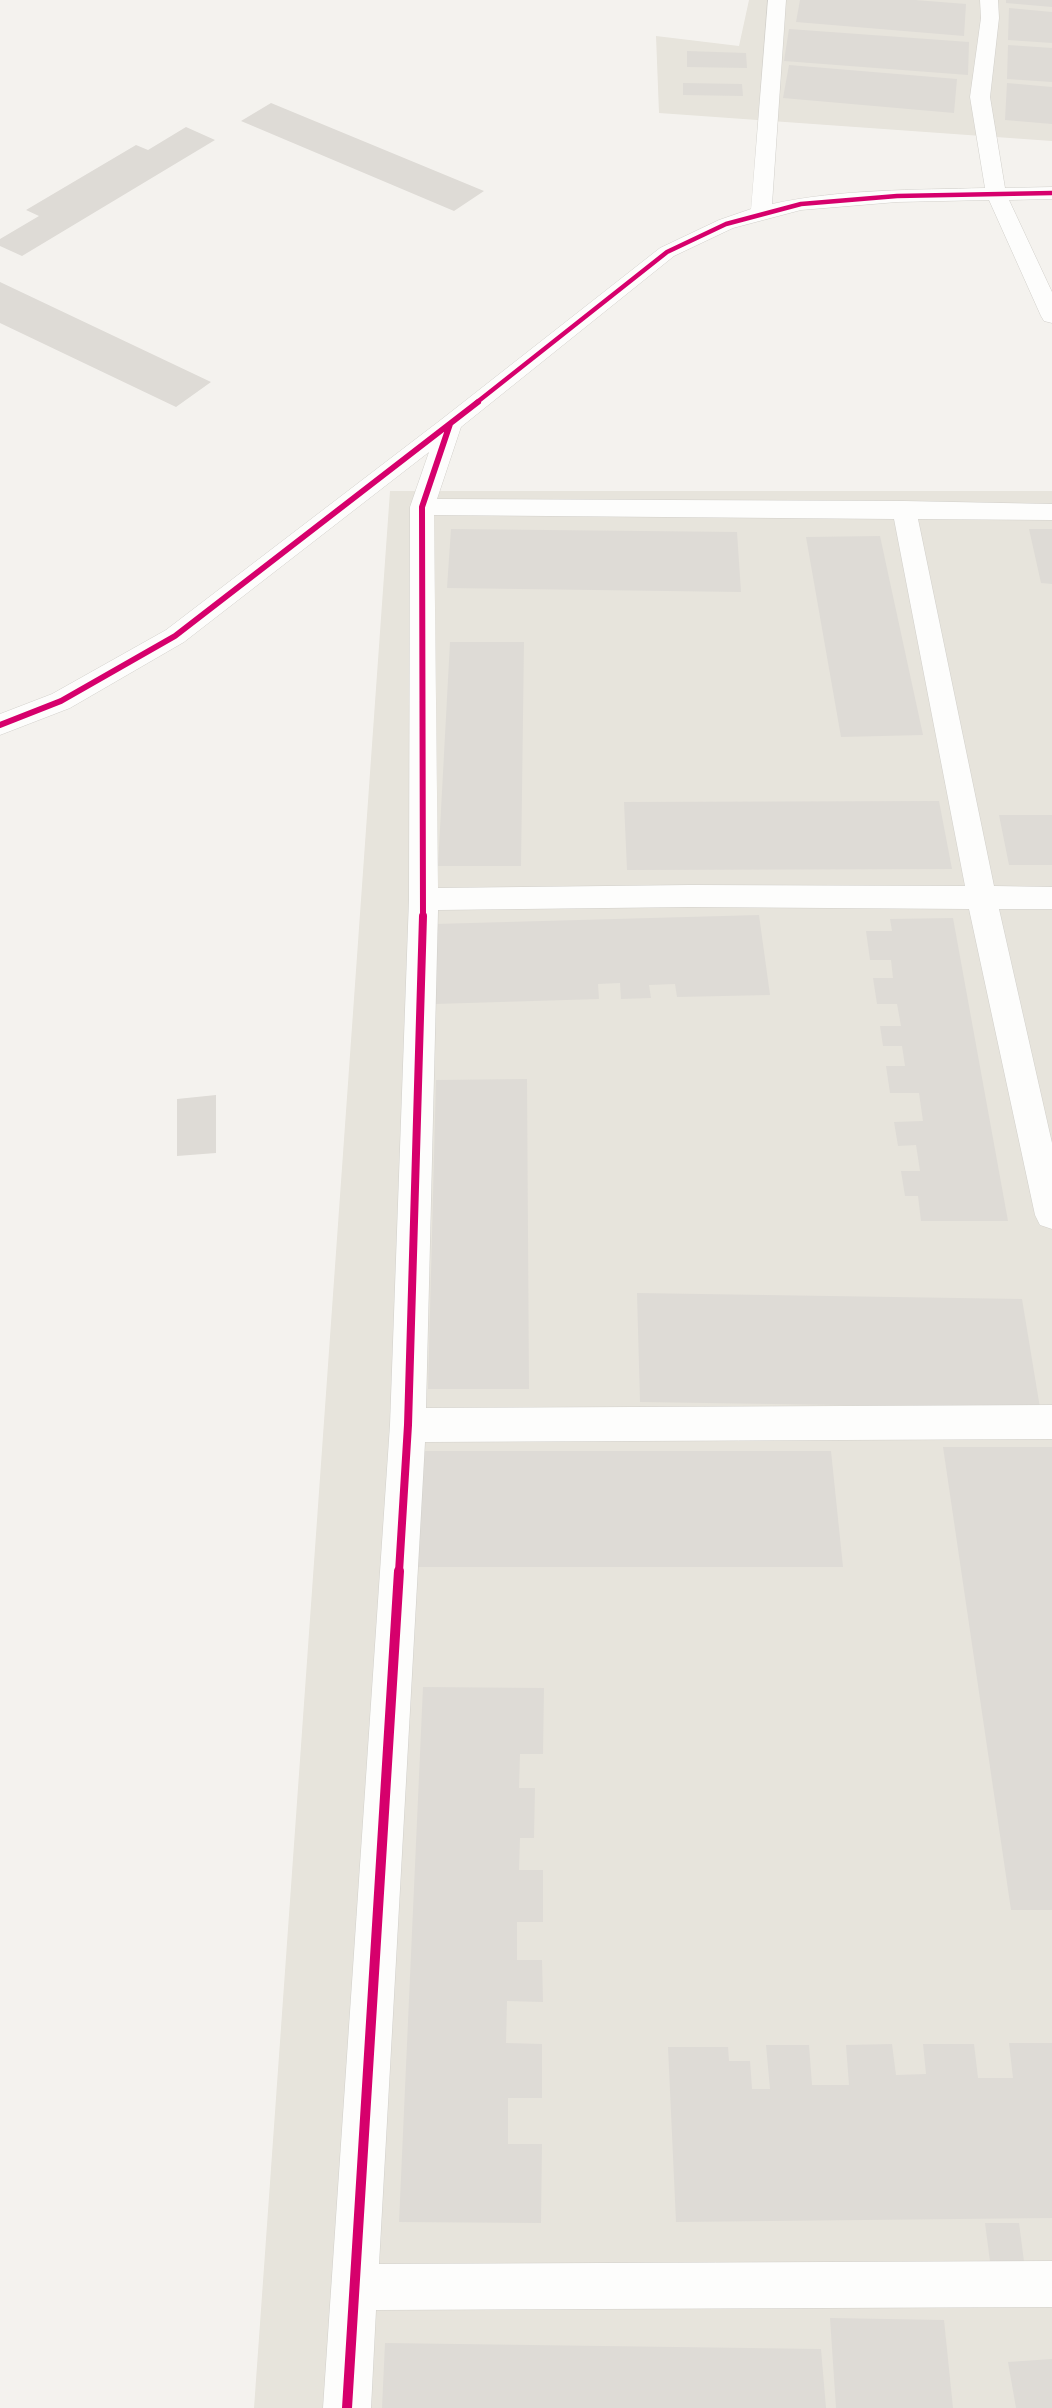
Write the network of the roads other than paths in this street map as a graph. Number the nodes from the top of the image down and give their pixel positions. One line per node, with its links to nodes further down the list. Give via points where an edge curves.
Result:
1 (777, 0): 5 (street)
2 (990, 0): 4 (street, via 980,97)
3 (1052, 193): 4 (street)
4 (996, 194): 5 (street, via 897,196 801,204); 6 (street)
5 (761, 213): 7 (street, via 726,224 667,252)
6 (1052, 316)
7 (450, 424): 8 (street); 11 (street, via 175,636 61,701)
8 (422, 507): 9 (street); 14 (street)
9 (904, 509): 10 (street); 12 (street)
10 (1052, 512)
11 (0, 724)
12 (981, 896): 13 (street); 14 (street); 15 (street)
13 (1052, 897)
14 (424, 899): 17 (street)
15 (1052, 1215)
16 (1052, 1422): 17 (street)
17 (408, 1425): 19 (street)
18 (1052, 2284): 19 (street)
19 (355, 2287): 20 (street)
20 (347, 2408)

